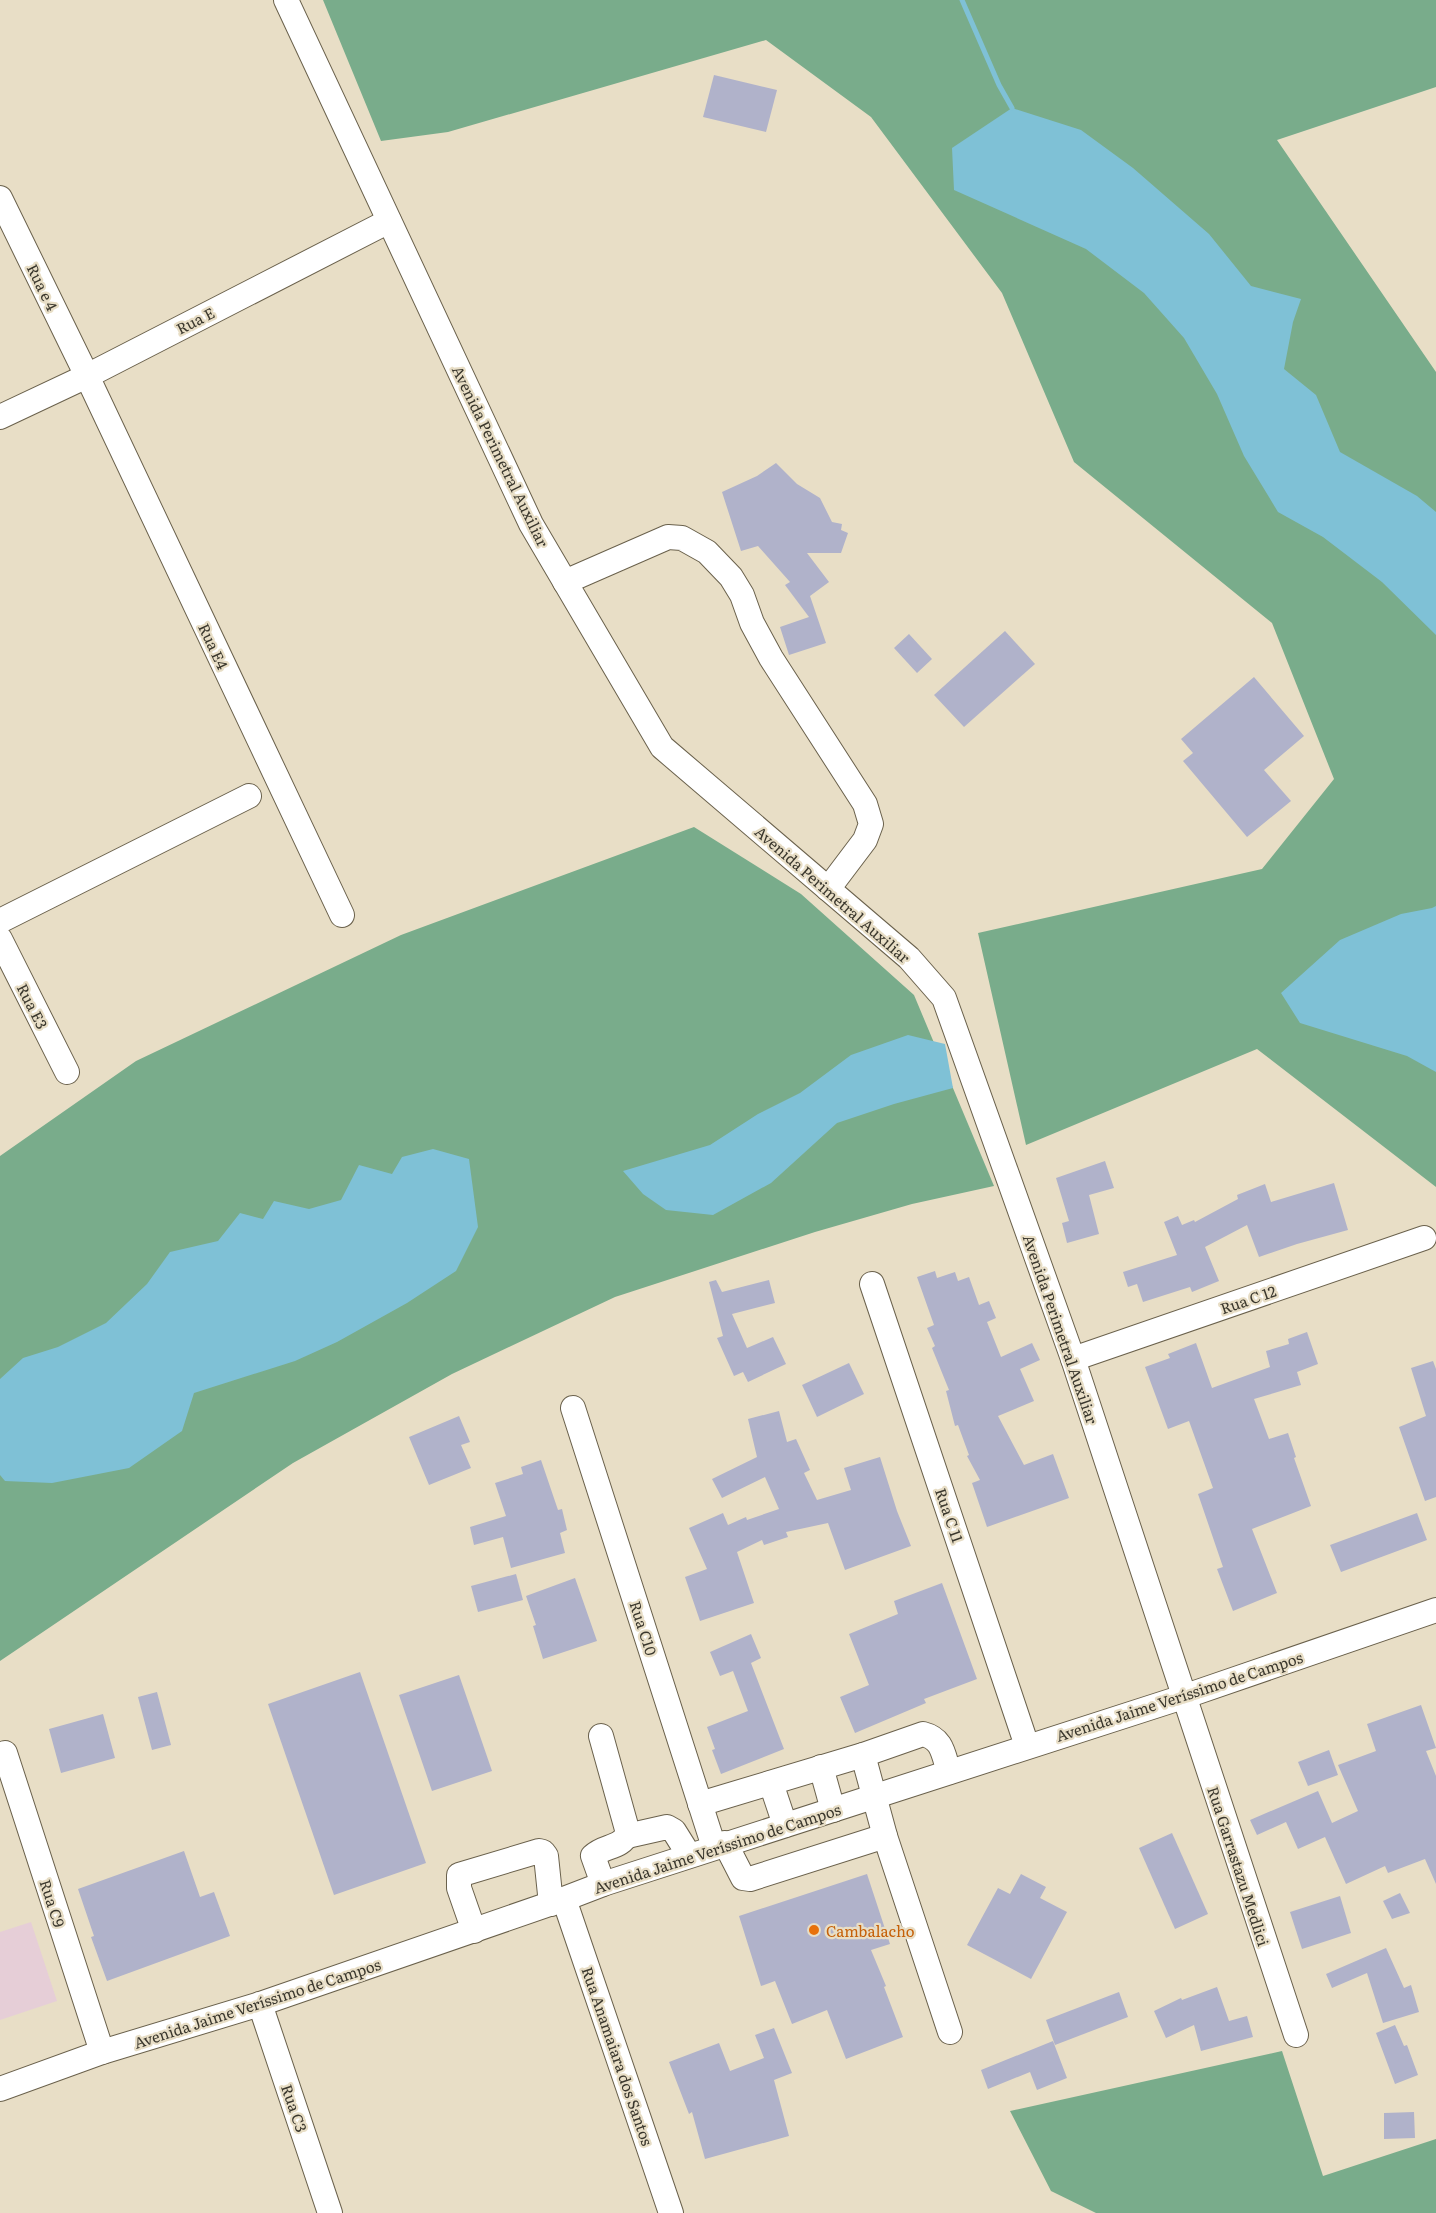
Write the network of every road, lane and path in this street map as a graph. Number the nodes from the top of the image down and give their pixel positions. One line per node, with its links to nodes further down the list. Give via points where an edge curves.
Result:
1 (286, 0): 3 (street, Avenida Perimetral Auxiliar)
2 (0, 198): 4 (street, Rua e 4)
3 (389, 220): 4 (street, Rua E); 6 (street, Avenida Perimetral Auxiliar, via 531,524)
4 (87, 376): 5 (street, Rua E); 9 (street, Rua E4)
5 (0, 417)
6 (565, 582): 8 (street, Avenida Perimetral Auxiliar, via 662,747); 8 (street, via 668,537 682,538 707,552 731,577 771,658 865,804 871,824 865,840)
7 (249, 796): 10 (street)
8 (828, 889): 15 (street, Avenida Perimetral Auxiliar, via 909,958 944,998)
9 (342, 915)
10 (0, 921)
11 (0, 939): 12 (street, Rua E3)
12 (67, 1072)
13 (1424, 1238): 15 (street, Rua C 12)
14 (872, 1284): 20 (street, Rua C 11)
15 (1073, 1359): 18 (street, Avenida Perimetral Auxiliar)
16 (573, 1408): 27 (street, Rua C10)
17 (1434, 1616): 18 (street, Avenida Jaime Veríssimo de Campos)
18 (1182, 1697): 20 (street, Avenida Jaime Veríssimo de Campos); 39 (street, Rua Garrastazu Medlici)
19 (601, 1736): 30 (street, via 627,1823)
20 (1027, 1746): 24 (street, Avenida Jaime Veríssimo de Campos)
21 (5, 1753): 40 (street, Rua C9)
22 (863, 1755): 23 (street); 24 (street, via 923,1734 933,1736 941,1745); 26 (street)
23 (821, 1767): 25 (street); 28 (street)
24 (949, 1772): 26 (street, Avenida Jaime Veríssimo de Campos)
25 (771, 1783): 27 (street); 29 (street)
26 (873, 1798): 28 (street, Avenida Jaime Veríssimo de Campos); 31 (street)
27 (700, 1804): 32 (street, Rua C10)
28 (832, 1810): 29 (street, Avenida Jaime Veríssimo de Campos)
29 (785, 1825): 32 (street, Avenida Jaime Veríssimo de Campos)
30 (627, 1836): 33 (street, via 667,1827); 34 (street, via 617,1846 599,1850 593,1856)
31 (885, 1836): 32 (street, Rua C10, via 750,1879 743,1878); 38 (street)
32 (719, 1845): 33 (street, Avenida Jaime Veríssimo de Campos)
33 (689, 1855): 34 (street, Avenida Jaime Veríssimo de Campos)
34 (603, 1884): 35 (street, Avenida Jaime Veríssimo de Campos)
35 (558, 1902): 36 (street, Avenida Jaime Veríssimo de Campos); 36 (street, Rua Anamaiara dos Santos, via 543,1852 459,1875 459,1888); 43 (street, Rua Anamaiara dos Santos)
36 (474, 1930): 37 (street, Avenida Jaime Veríssimo de Campos)
37 (260, 2004): 40 (street, Avenida Jaime Veríssimo de Campos); 42 (street, Rua C3)
38 (950, 2032)
39 (1296, 2035)
40 (102, 2052): 41 (street, Avenida Jaime Veríssimo de Campos)
41 (0, 2089)
42 (330, 2213)
43 (671, 2213)

